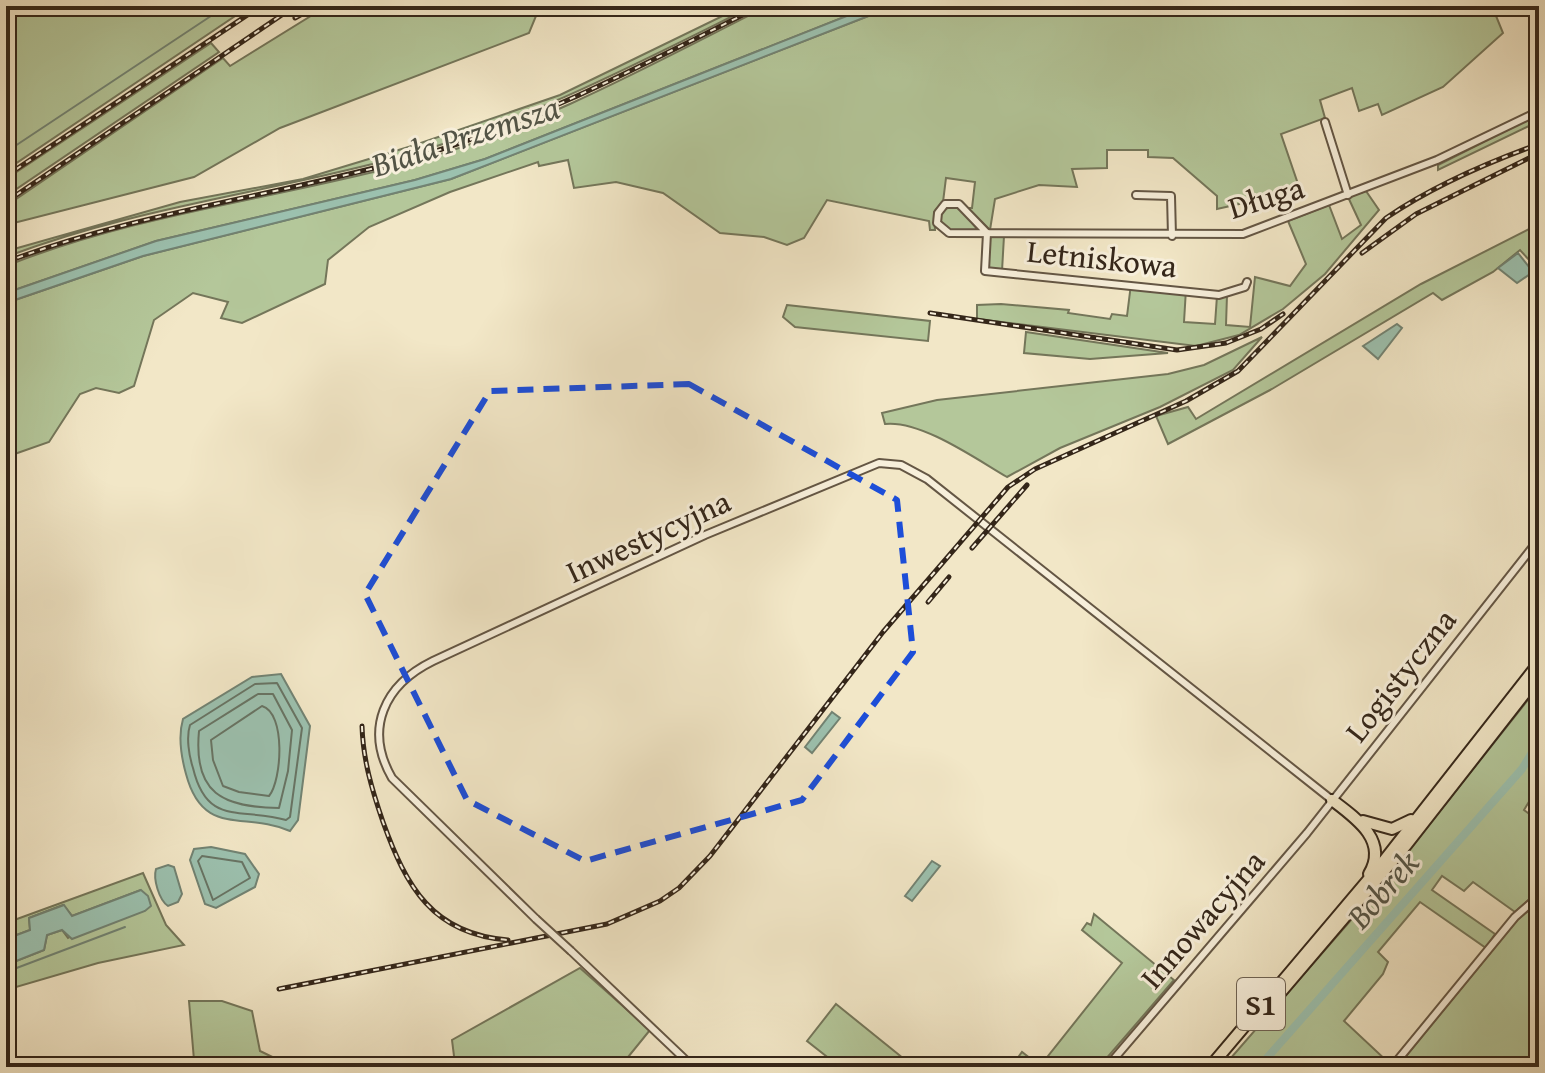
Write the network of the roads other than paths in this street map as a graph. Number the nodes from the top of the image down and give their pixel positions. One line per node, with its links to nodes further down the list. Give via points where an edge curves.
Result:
1 (1539, 111): 4 (street, Długa, via 1464,149)
2 (1325, 122): 4 (street)
3 (1136, 195): 6 (street, via 1171,196)
4 (1348, 195): 6 (street, Długa, via 1243,234)
5 (987, 233): 5 (street, Długa, via 962,206 942,207 937,220 942,230); 6 (street, Długa); 7 (street, Letniskowa, via 985,271 1219,295)
6 (1172, 236)
7 (1247, 282)
8 (1539, 539): 12 (street, Logistyczna)
9 (1539, 663): 11 (highway, S1)
10 (1539, 675): 19 (highway, S1, via 1390,866)
11 (1433, 799): 13 (highway, via 1403,826 1392,829); 15 (highway, S1)
12 (1332, 800): 13 (highway); 16 (street, Inwestycyjna, bridge, via 927,479 901,465 879,463 705,535 415,670 394,688 377,728 392,778); 17 (street, Innowacyjna)
13 (1351, 814): 15 (highway, via 1370,835 1375,855)
14 (1539, 896): 20 (street, via 1515,917)
15 (1350, 902): 18 (highway, S1)
16 (693, 1067)
17 (1107, 1067)
18 (1210, 1067)
19 (1218, 1067)
20 (1392, 1067)

